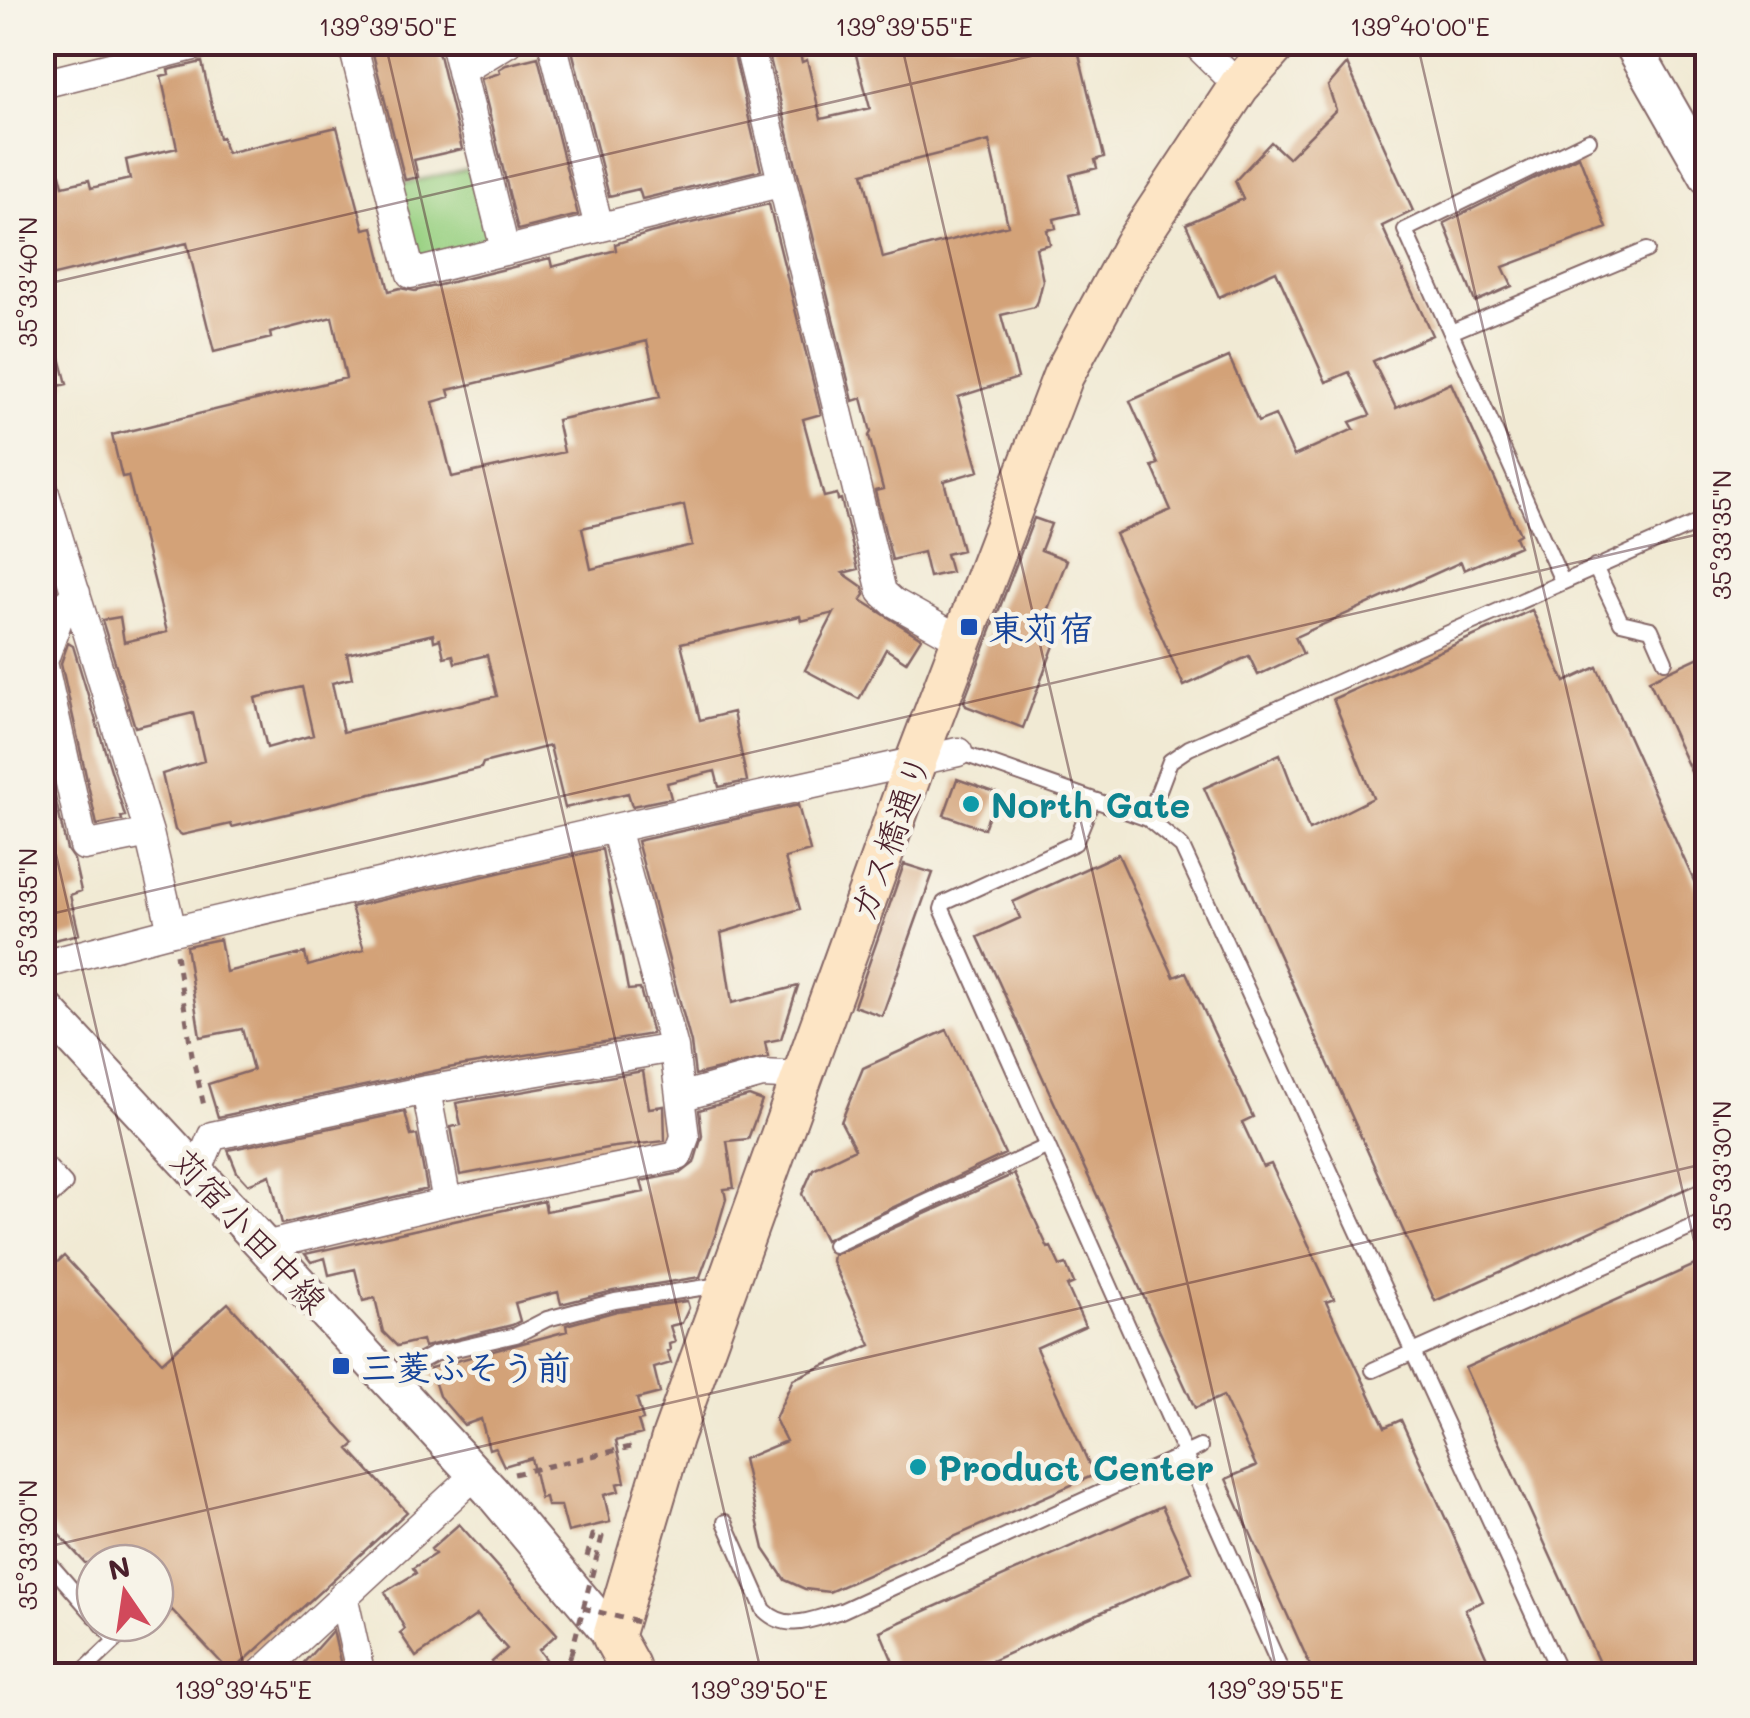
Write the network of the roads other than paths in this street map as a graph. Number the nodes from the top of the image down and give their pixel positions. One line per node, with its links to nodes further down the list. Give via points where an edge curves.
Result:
1 (210, 42): 11 (street)
2 (352, 42): 17 (street, via 411,274)
3 (454, 42): 10 (street)
4 (509, 42): 10 (street)
5 (552, 42): 16 (street)
6 (748, 42): 15 (street)
7 (1194, 42): 12 (street)
8 (1278, 42): 12 (main road, ガス橋通り)
9 (1631, 42): 14 (street)
10 (461, 71): 17 (street)
11 (42, 84)
12 (1238, 86): 25 (main road, ガス橋通り, via 1134,245 1063,376)
13 (1589, 140): 19 (lane, via 1405,230)
14 (1708, 177)
15 (780, 182): 16 (street); 25 (street, via 882,592)
16 (599, 227): 17 (street)
17 (505, 250)
18 (1647, 250): 19 (lane)
19 (1451, 332): 23 (lane)
20 (42, 484): 24 (street)
21 (1708, 518): 22 (lane)
22 (1595, 567): 23 (lane); 26 (lane, via 1621,622 1651,630)
23 (1562, 581): 30 (lane, via 1189,748 1170,762)
24 (76, 594): 32 (street); 32 (street, via 61,611 44,662 84,846)
25 (961, 640): 28 (main road, ガス橋通り)
26 (1665, 661)
27 (958, 752): 28 (street); 29 (lane)
28 (917, 758): 31 (street); 37 (main road, ガス橋通り)
29 (1092, 801): 30 (lane); 40 (lane, via 1075,843 942,909)
30 (1148, 819): 49 (lane, via 1182,847)
31 (616, 828): 33 (street); 36 (street)
32 (149, 832): 33 (street)
33 (172, 931): 34 (street)
34 (42, 965)
35 (42, 1005): 42 (street, 苅宿小田中線)
36 (674, 1048): 38 (street); 39 (street)
37 (804, 1076): 39 (street, via 762,1074); 48 (main road, ガス橋通り)
38 (426, 1090): 42 (street, via 212,1136); 43 (street)
39 (680, 1097): 43 (street, via 685,1137 678,1156)
40 (1046, 1146): 46 (lane); 53 (lane)
41 (42, 1160): 44 (lane, via 65,1184)
42 (197, 1172): 47 (street, 苅宿小田中線)
43 (446, 1202): 47 (street)
44 (42, 1205)
45 (1708, 1220): 49 (lane)
46 (834, 1244)
47 (264, 1246): 51 (street, 苅宿小田中線)
48 (730, 1283): 51 (lane, via 547,1318 516,1335 434,1354); 60 (main road, ガス橋通り, via 672,1438)
49 (1412, 1352): 50 (lane); 65 (lane)
50 (1373, 1370)
51 (387, 1378): 54 (street, 苅宿小田中線)
52 (1200, 1447): 53 (lane)
53 (1183, 1456): 55 (lane, via 841,1611 793,1624 764,1610); 64 (lane)
54 (482, 1483): 58 (street); 60 (street, 苅宿小田中線)
55 (725, 1522)
56 (42, 1555): 57 (lane)
57 (75, 1593)
58 (344, 1595): 62 (street); 63 (street)
59 (113, 1643): 61 (lane)
60 (630, 1655)
61 (78, 1676)
62 (258, 1676)
63 (361, 1676)
64 (1284, 1676)
65 (1561, 1676)

